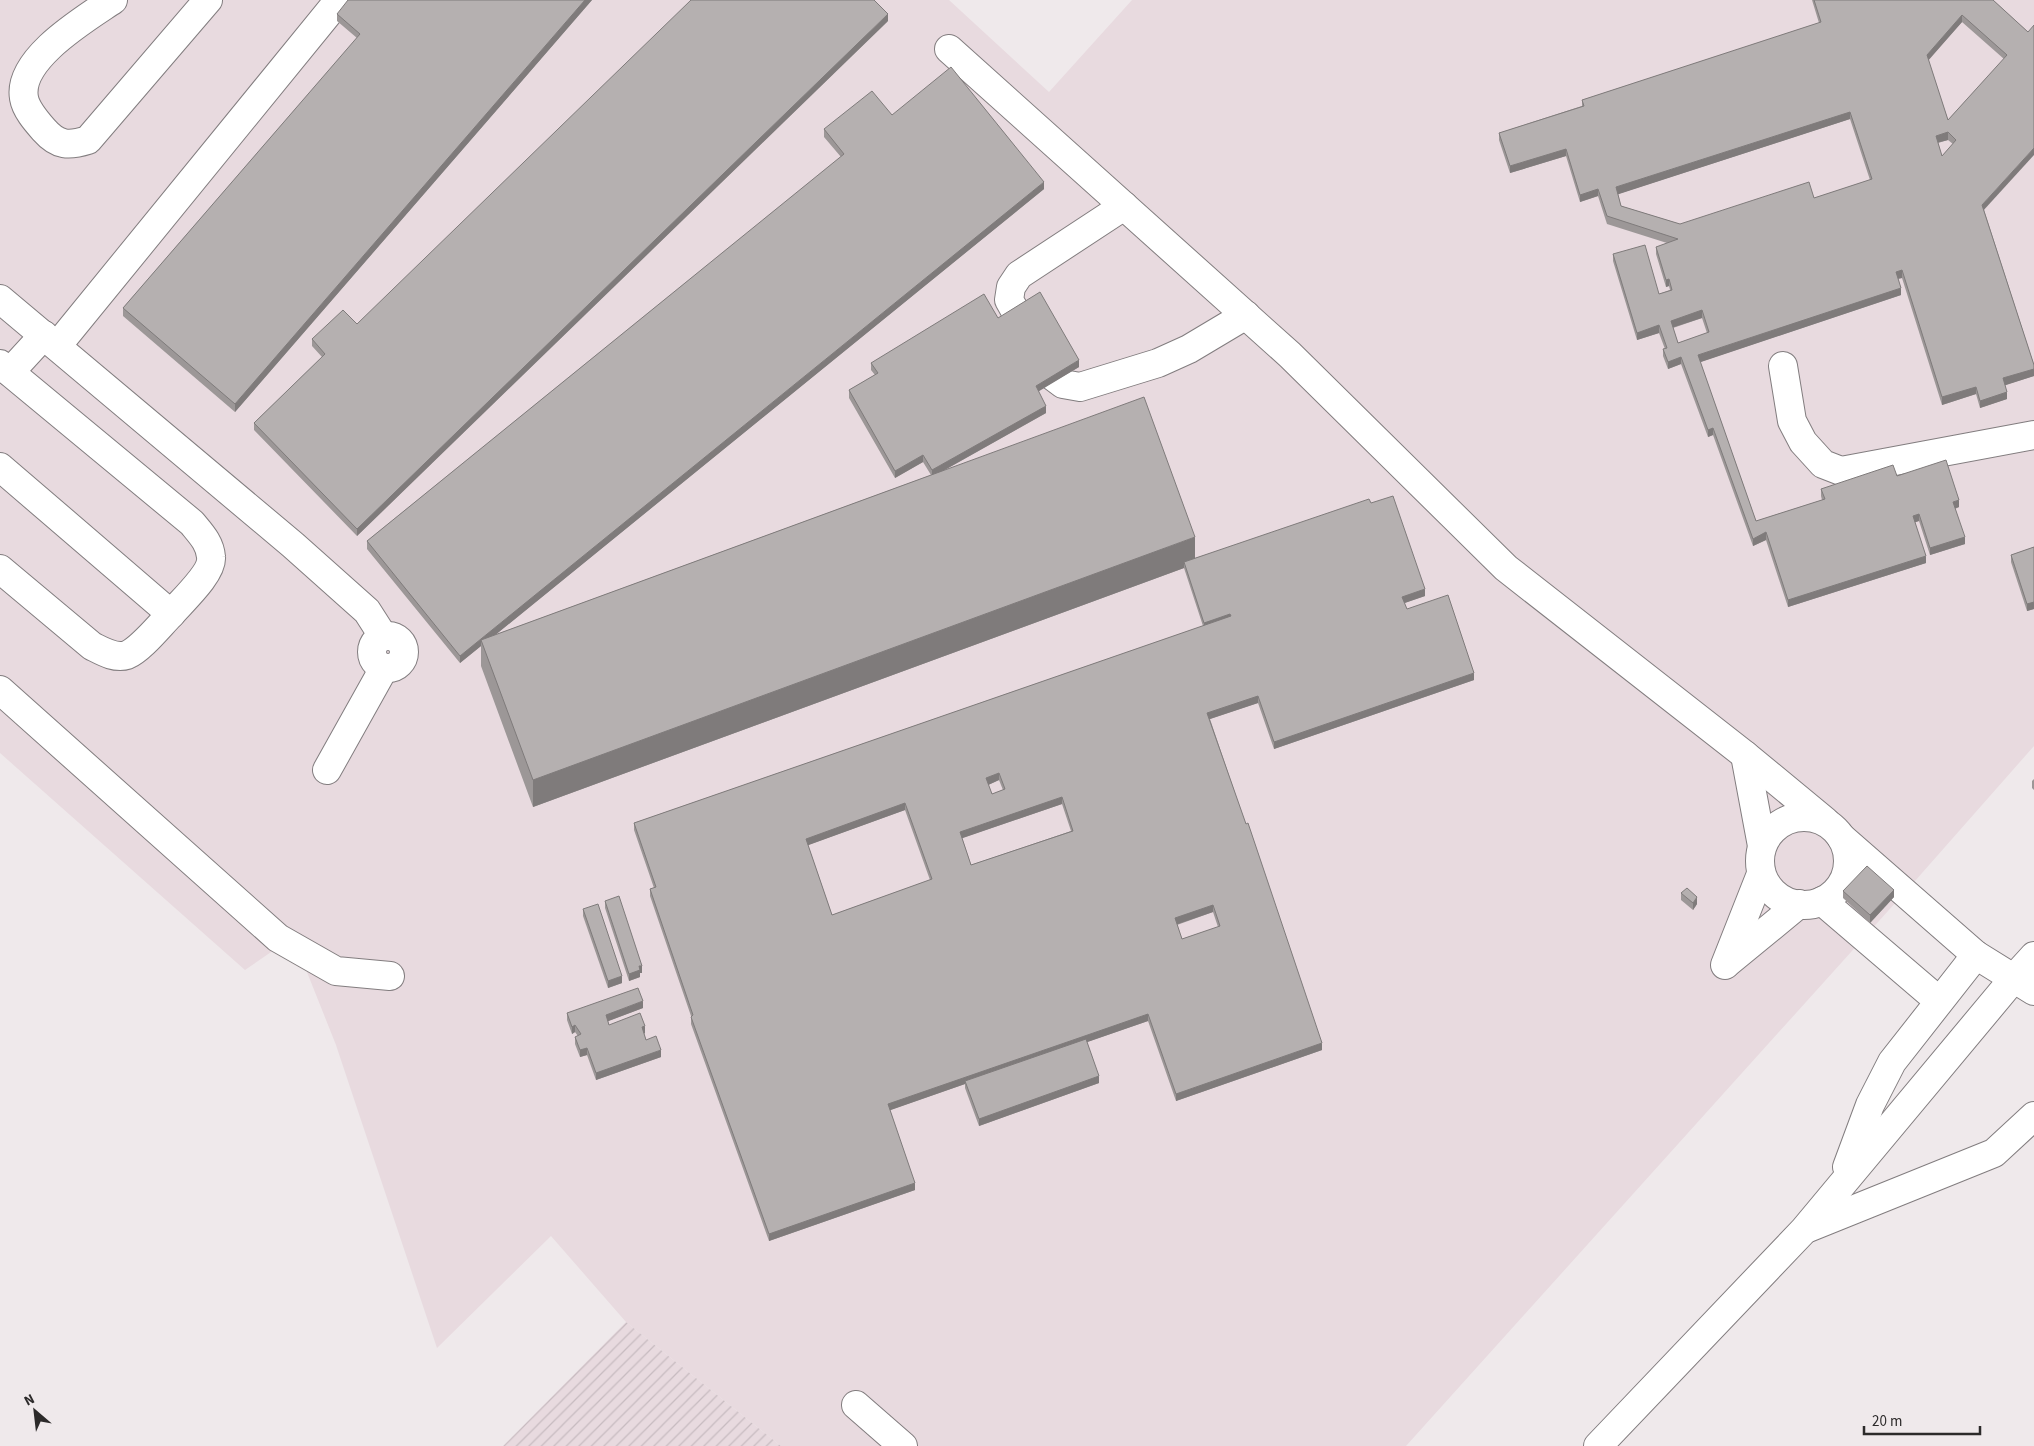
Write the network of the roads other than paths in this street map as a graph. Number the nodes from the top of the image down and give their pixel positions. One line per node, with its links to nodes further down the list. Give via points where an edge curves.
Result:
1 (113, 0): 2 (street, via 48,46 27,74 24,98 34,120 52,139 72,146 88,140)
2 (208, 0)
3 (338, 0): 8 (street)
4 (948, 50): 5 (street)
5 (1124, 206): 7 (street); 7 (street, via 1019,275 1011,287 1009,300 1051,375 1062,384 1080,386 1158,363 1189,349)
6 (0, 298): 8 (street)
7 (1246, 315): 16 (street, via 1358,420 1506,568)
8 (50, 341): 10 (street); 17 (street, via 293,545 367,611 383,636 399,640 404,656 400,663 384,668)
9 (1783, 366): 11 (street, via 1792,422 1803,442 1824,464 1841,471)
10 (5, 368): 14 (street, via 192,523 206,540 212,559 206,574)
11 (2034, 434)
12 (0, 467): 14 (street)
13 (0, 569): 14 (street, via 92,646 108,654 126,655 142,644)
14 (171, 614)
15 (0, 690): 24 (street, via 278,938 336,971)
16 (1745, 755): 18 (street); 19 (street)
17 (327, 770)
18 (1833, 829): 19 (street, via 1807,816 1788,819 1772,830); 21 (street, via 1848,855 1846,874 1837,890); 22 (street)
19 (1762, 846): 20 (street)
20 (1761, 874): 21 (street, via 1770,889 1783,900); 21 (street, via 1725,965)
21 (1811, 903): 26 (street)
22 (1976, 956): 25 (street); 26 (street)
23 (2034, 956): 25 (street)
24 (390, 976)
25 (2024, 984): 28 (street)
26 (1939, 1002): 28 (street, via 1892,1062 1870,1105)
27 (2034, 1116): 29 (street, via 1994,1153)
28 (1841, 1186): 29 (street)
29 (1804, 1230): 32 (street)
30 (856, 1405): 31 (street)
31 (903, 1446)
32 (1598, 1446)

